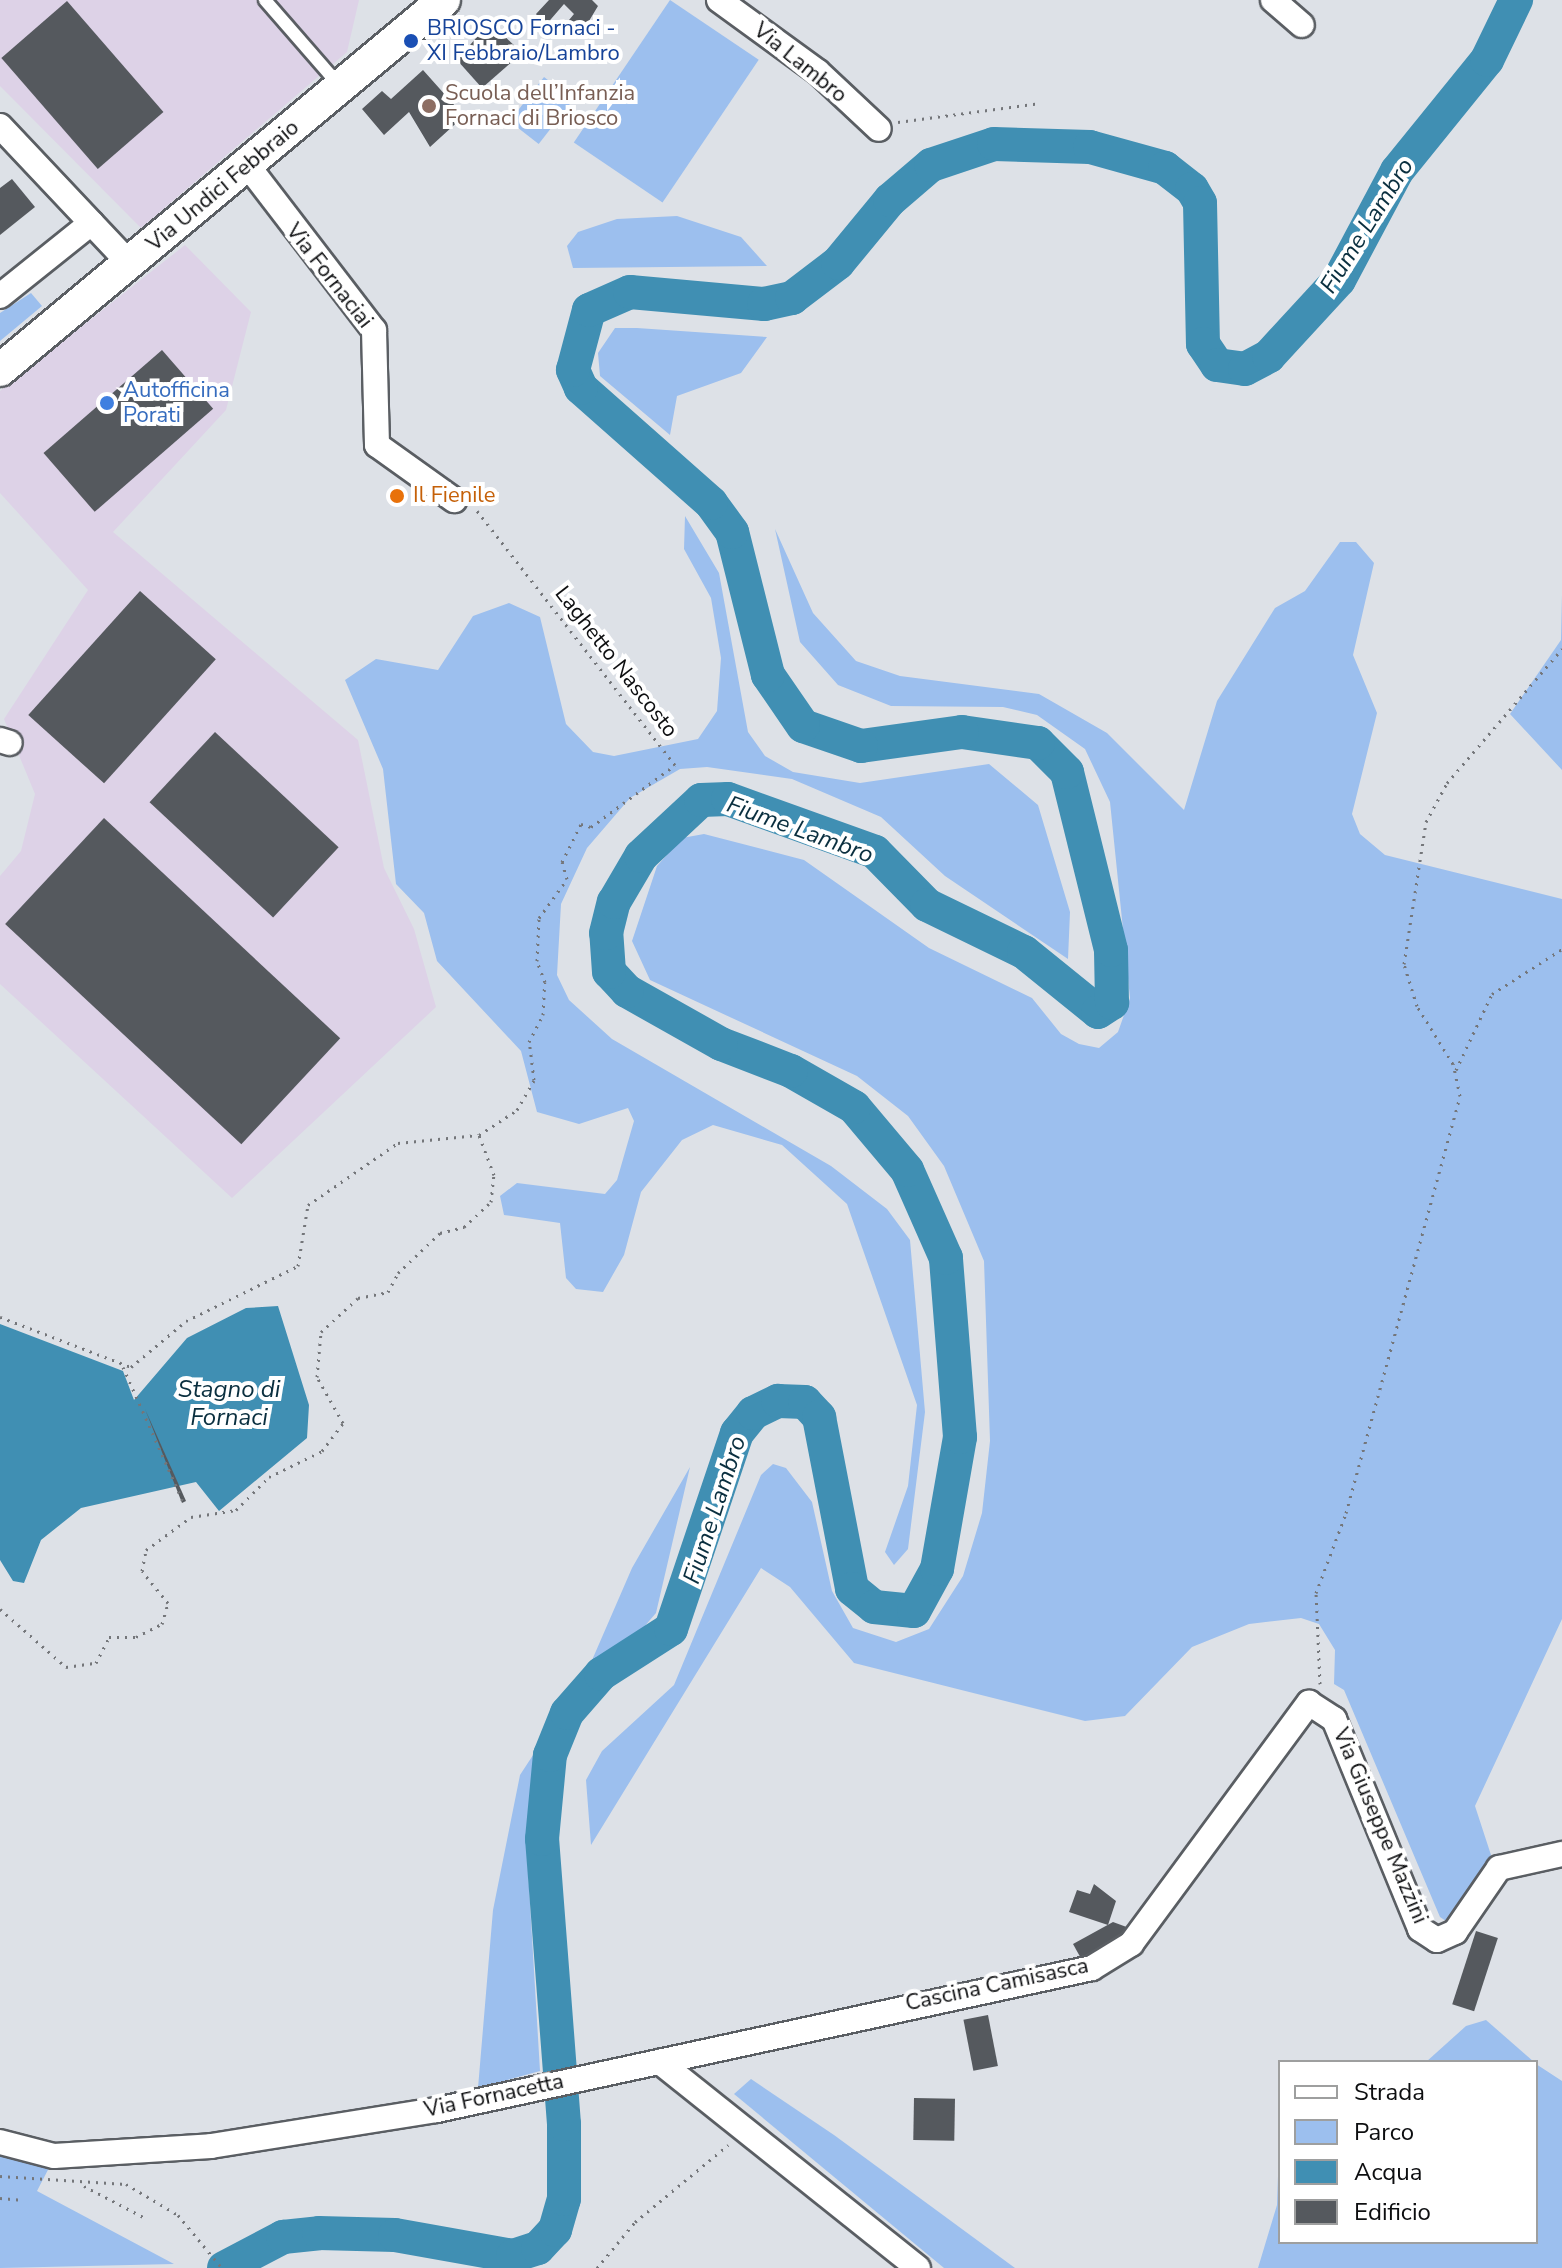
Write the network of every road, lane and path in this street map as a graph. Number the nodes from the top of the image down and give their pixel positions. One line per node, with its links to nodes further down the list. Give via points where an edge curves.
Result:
1 (265, 0): 6 (lane)
2 (444, 0): 6 (street, Via Undici Febbraio)
3 (719, 0): 9 (street, Via Lambro, via 818,72)
4 (1273, 0): 5 (street)
5 (1302, 25)
6 (341, 88): 10 (street, Via Undici Febbraio)
7 (1041, 103): 9 (path)
8 (0, 126): 11 (street)
9 (879, 129)
10 (248, 166): 12 (street, Via Undici Febbraio); 15 (street, Via Fornaciai, via 374,330 377,445)
11 (91, 223): 12 (street); 13 (street)
12 (130, 264): 14 (street, Via Undici Febbraio)
13 (0, 296)
14 (0, 370)
15 (463, 502): 19 (path, Laghetto Nascosto, via 675,765 591,827 581,824 562,862 567,879 539,918 537,961 545,982 543,1015 529,1042 534,1080 517,1110)
16 (1562, 649): 18 (path, via 1447,783 1426,822 1404,964 1417,1006)
17 (1562, 949): 18 (path, via 1492,994)
18 (1456, 1070): 24 (path, via 1460,1096 1442,1176 1381,1368 1346,1513 1316,1593 1322,1664)
19 (479, 1135): 21 (path, Laghetto Nascosto, via 398,1143 308,1205 298,1266 186,1321 142,1360); 23 (path, via 495,1189 483,1215 440,1233 398,1273 388,1292 358,1298 316,1340 317,1377 343,1423 337,1434 322,1451 269,1477 236,1510 191,1517 146,1550 142,1571 168,1603 162,1624 136,1637 109,1637 96,1663 66,1667)
20 (0, 1317): 21 (path)
21 (123, 1366): 22 (path)
22 (183, 1502)
23 (0, 1609)
24 (1309, 1703): 25 (street, Via Giuseppe Mazzini, via 1334,1719 1420,1929 1437,1940 1455,1932 1499,1868); 26 (street, Cascina Camisasca, via 1131,1944 1092,1968 757,2035)
25 (1562, 1854)
26 (660, 2062): 27 (street); 28 (street, Via Fornacetta, via 211,2146 54,2156)
27 (746, 2132): 35 (path, via 635,2222); 36 (street)
28 (0, 2142)
29 (0, 2176): 30 (path)
30 (84, 2186): 33 (path); 34 (path, via 136,2188 192,2232)
31 (0, 2198): 32 (path)
32 (21, 2200)
33 (147, 2219)
34 (222, 2268)
35 (597, 2268)
36 (918, 2268)

